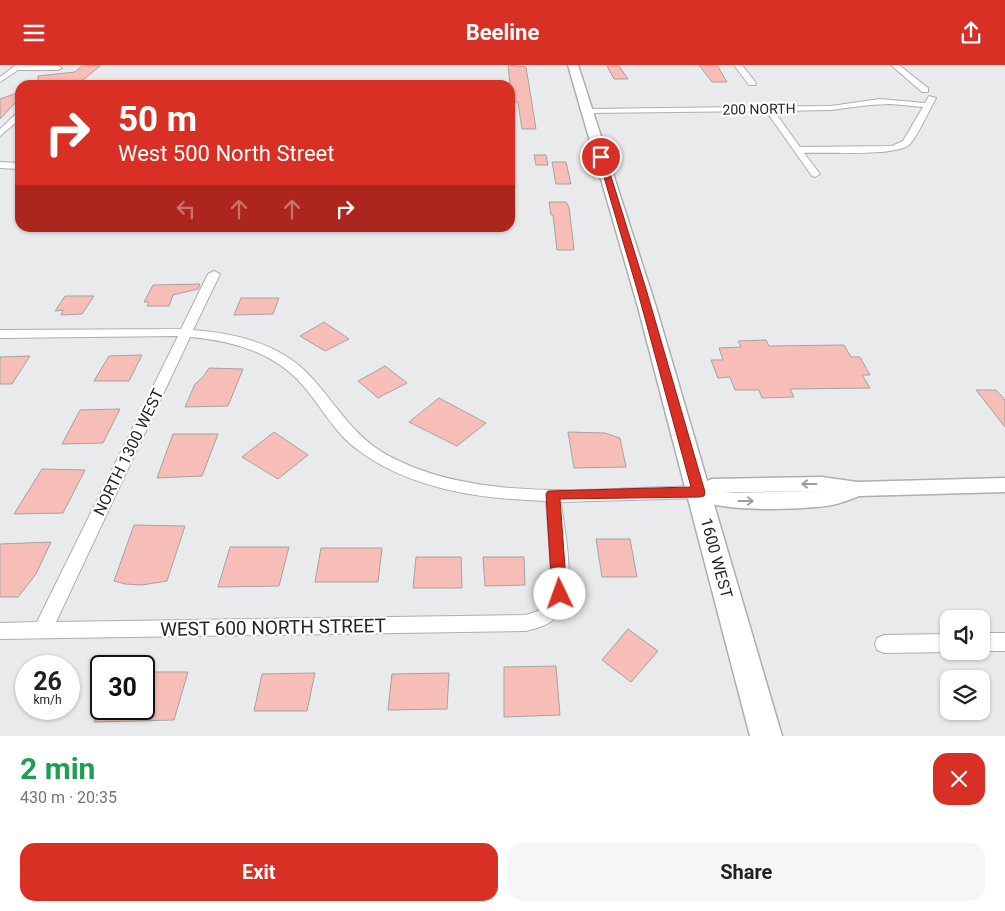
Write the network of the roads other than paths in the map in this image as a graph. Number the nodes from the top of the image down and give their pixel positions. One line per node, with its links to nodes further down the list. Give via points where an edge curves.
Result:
1 (573, 65): 12 (main road, 1600 WEST)
2 (738, 65): 7 (street)
3 (895, 65): 8 (street)
4 (18, 66): 5 (street); 6 (street)
5 (58, 68)
6 (0, 80)
7 (752, 83)
8 (925, 91)
9 (932, 98): 10 (street)
10 (929, 106): 11 (street, 200 NORTH, via 867,101 831,108); 15 (street, via 906,143 893,149)
11 (768, 109): 12 (street, 200 NORTH); 15 (street)
12 (587, 111): 23 (main road, 1600 WEST, via 642,289)
13 (15, 119): 14 (street)
14 (2, 131)
15 (798, 150): 18 (street)
16 (0, 165): 17 (street)
17 (15, 166)
18 (815, 174)
19 (214, 273): 20 (street, NORTH 1300 WEST)
20 (186, 333): 21 (street); 24 (street, via 249,344 282,359 310,383 347,433 373,454 400,469 461,487 504,493); 26 (street, NORTH 1300 WEST)
21 (0, 334)
22 (1005, 485): 23 (street, via 857,489 840,497 818,500 728,501)
23 (699, 492): 24 (street); 31 (main road, 1600 WEST)
24 (553, 494): 26 (street, WEST 600 NORTH STREET, via 560,594 552,610 526,623)
25 (0, 631): 26 (street, WEST 600 NORTH STREET)
26 (42, 631)
27 (990, 642): 28 (street)
28 (1005, 642)
29 (940, 643): 30 (street)
30 (884, 644)
31 (766, 736)

